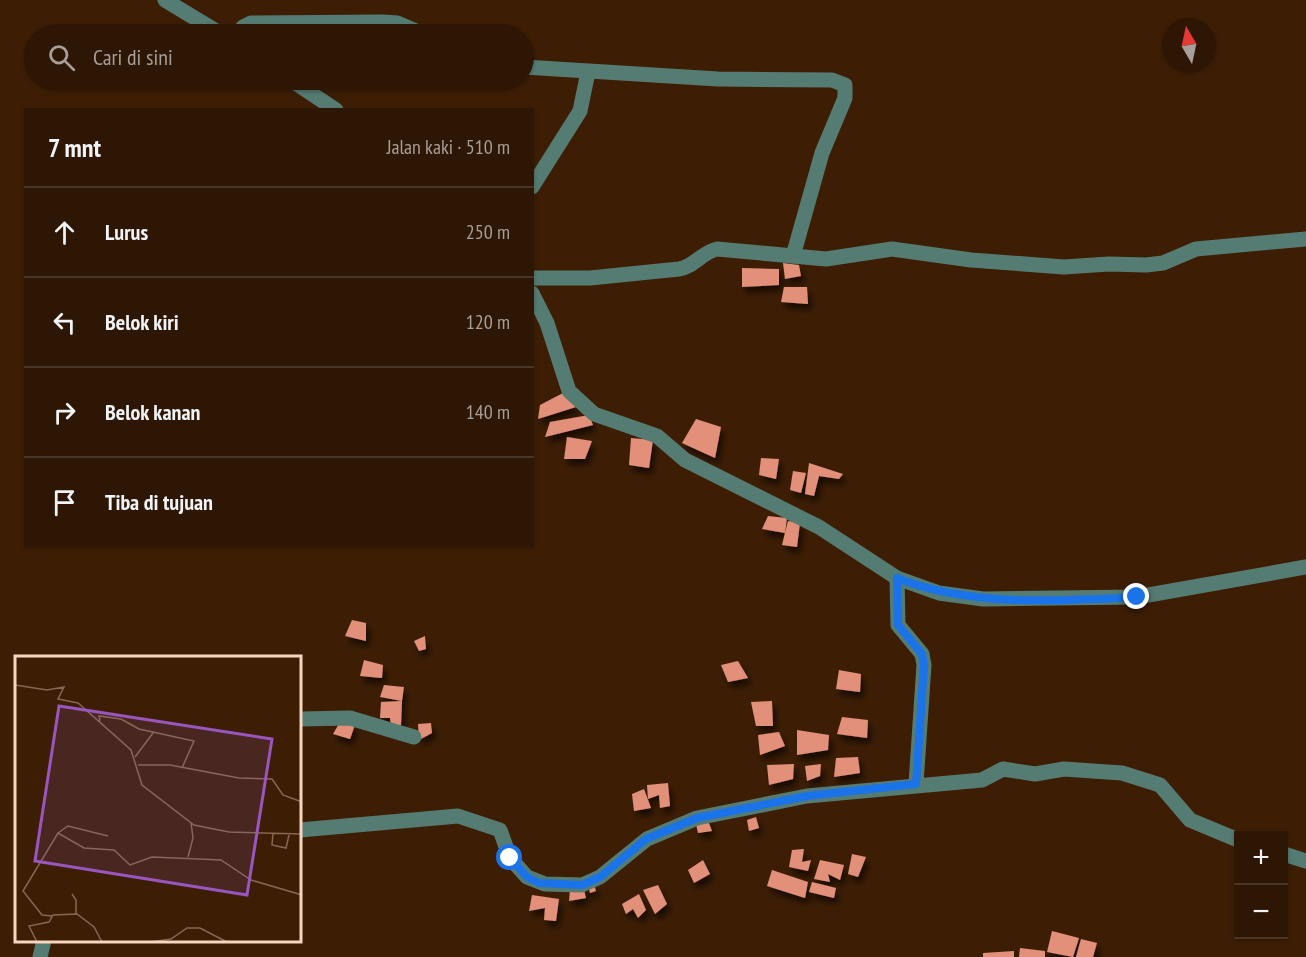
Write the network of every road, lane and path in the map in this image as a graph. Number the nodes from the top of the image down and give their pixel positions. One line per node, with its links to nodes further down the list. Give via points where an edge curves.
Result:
1 (165, 0): 2 (street)
2 (205, 24)
3 (249, 24): 4 (street)
4 (399, 24)
5 (534, 68): 6 (street)
6 (588, 72): 9 (street, via 580,111); 11 (street, via 832,80 845,84 846,98 822,153)
7 (306, 90): 8 (street)
8 (333, 108)
9 (534, 184)
10 (1306, 239): 11 (street, via 1196,249 1163,264 1146,266 1064,267 892,249 833,259)
11 (793, 256): 12 (street, via 717,249 679,270 590,278)
12 (534, 278)
13 (534, 297): 15 (street, via 547,323 569,391 594,414 657,436 685,460 819,527)
14 (1306, 567): 15 (street, via 1118,598 961,597)
15 (897, 578): 18 (street, via 898,625 922,654 924,665)
16 (302, 719): 17 (street, via 350,718)
17 (414, 737)
18 (916, 784): 19 (street, via 807,796 697,818 646,839 591,883 575,886 532,880 510,858 500,830 462,816); 20 (street, via 982,780 999,770 1035,774 1064,769 1117,772 1160,785 1190,820)
19 (302, 830)
20 (1234, 838)
21 (1288, 855): 22 (street)
22 (1306, 861)
23 (44, 942): 24 (street)
24 (40, 957)

